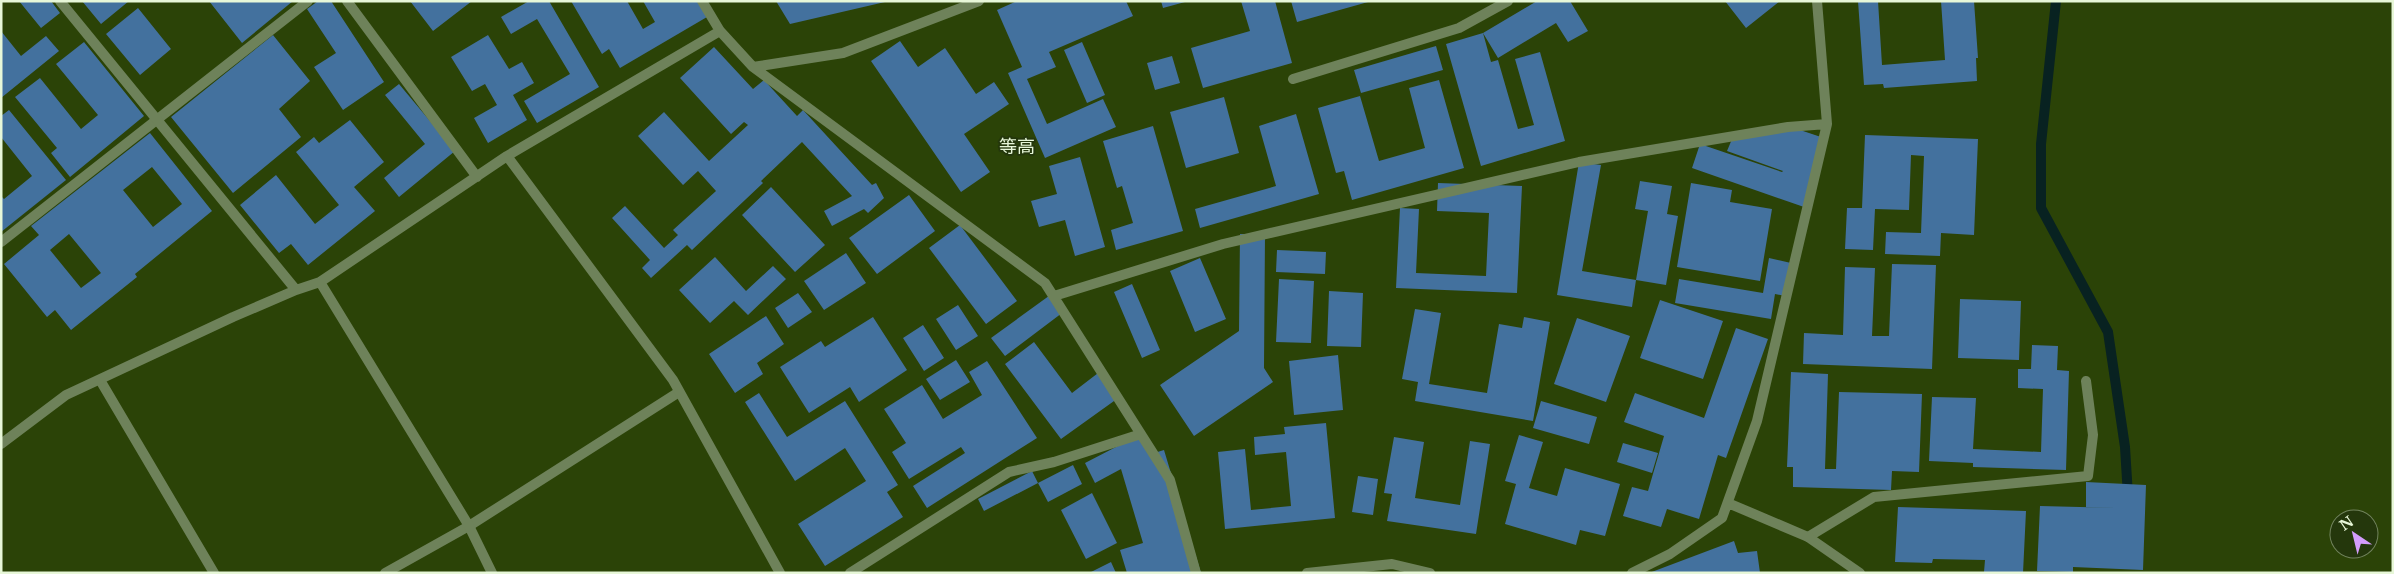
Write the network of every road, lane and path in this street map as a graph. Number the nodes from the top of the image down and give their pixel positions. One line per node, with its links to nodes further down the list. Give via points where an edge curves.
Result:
1 (60, 1): 11 (street)
2 (308, 1): 11 (street)
3 (347, 1): 14 (street)
4 (702, 1): 8 (street)
5 (979, 1): 9 (street, via 843,52)
6 (1508, 1): 10 (street, via 1459,28)
7 (1817, 1): 12 (street)
8 (720, 31): 9 (street); 13 (street)
9 (753, 67): 18 (street, via 1045,283)
10 (1294, 79)
11 (157, 120): 15 (street); 17 (street)
12 (1828, 124): 18 (street, via 1570,164 1223,244); 24 (street, via 1757,421)
13 (507, 156): 14 (street); 21 (street)
14 (477, 177): 16 (street)
15 (1, 242)
16 (320, 282): 17 (street); 25 (street)
17 (296, 290): 19 (street)
18 (1054, 296): 22 (street)
19 (100, 380): 23 (street, via 66,395); 27 (street)
20 (2086, 381): 26 (street, via 2093,436 2088,476 1874,496)
21 (679, 392): 25 (street); 30 (street)
22 (1141, 434): 31 (street, via 1054,462 1009,472); 32 (street, via 1170,480)
23 (1, 444)
24 (1728, 503): 26 (street); 35 (street, via 1722,518 1670,554)
25 (469, 526): 28 (street); 29 (street)
26 (1808, 537): 36 (street)
27 (214, 573)
28 (385, 573)
29 (492, 573)
30 (780, 573)
31 (850, 573)
32 (1196, 573)
33 (1307, 573): 34 (street, via 1392,564)
34 (1430, 573)
35 (1632, 573)
36 (1860, 573)

